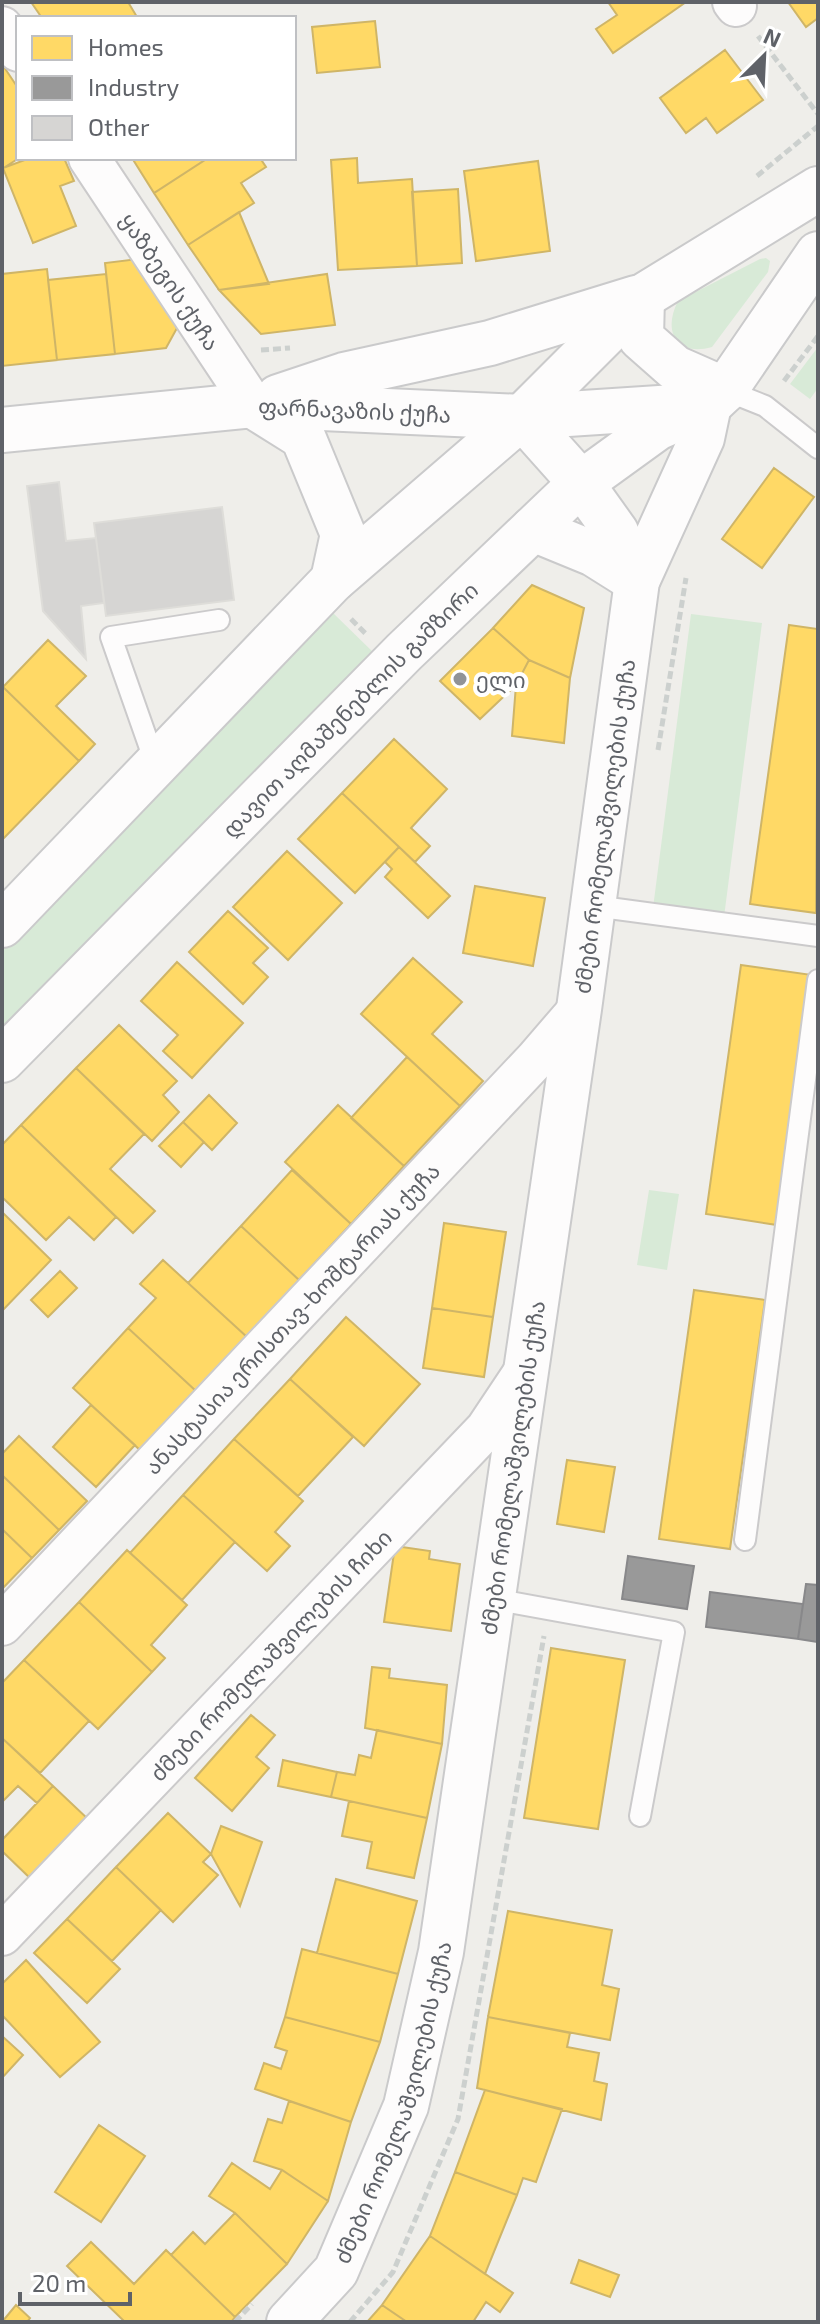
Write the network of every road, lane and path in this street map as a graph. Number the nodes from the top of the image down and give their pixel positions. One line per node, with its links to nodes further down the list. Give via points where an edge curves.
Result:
1 (734, 4): 4 (path)
2 (2, 27): 3 (street)
3 (16, 48)
4 (818, 114)
5 (818, 126): 7 (path)
6 (90, 160): 16 (street, ყაზბეგის ქუჩა)
7 (748, 183)
8 (818, 189): 9 (street)
9 (729, 243): 11 (street); 12 (street, via 769,247 785,264)
10 (818, 254): 12 (street)
11 (642, 297): 15 (street, via 641,338); 16 (street, via 490,343 344,375); 17 (street)
12 (787, 298): 15 (street)
13 (291, 348): 14 (path)
14 (246, 351)
15 (717, 397): 17 (street, ფარნავაზის ქუჩა); 19 (lane, via 765,406); 20 (street, დავით აღმაშენებლის გამზირი, via 657,428); 23 (street, ძმები რომელაშვილების ქუჩა)
16 (253, 405): 17 (street, ფარნავაზის ქუჩა); 18 (street, ფარნავაზის ქუჩა); 22 (street, via 303,437 343,534)
17 (522, 417): 20 (street); 22 (street)
18 (2, 430)
19 (818, 448)
20 (581, 483): 21 (street, დავით აღმაშენებლის გამზირი); 23 (street, via 616,532)
21 (533, 529): 23 (street, via 594,554); 26 (street, დავით აღმაშენებლის გამზირი)
22 (328, 586): 26 (path); 27 (street)
23 (634, 601): 25 (path); 28 (street, ძმები რომელაშვილების ქუჩა)
24 (219, 620): 27 (lane, via 111,637)
25 (679, 623)
26 (394, 663): 33 (street, დავით აღმაშენებლის გამზირი)
27 (156, 765): 29 (street)
28 (594, 906): 30 (lane); 32 (street, ძმები რომელაშვილების ქუჩა)
29 (2, 925)
30 (818, 936)
31 (818, 980): 35 (lane)
32 (579, 1009): 34 (street, ძმები რომელაშვილების ქუჩა); 37 (street, ანასტასია ერისთავ-ხოშტარიას ქუჩა)
33 (2, 1060)
34 (528, 1366): 36 (street, ძმები რომელაშვილების ქუჩა); 39 (street, ძმები რომელაშვილების ჩიხი, via 486,1429)
35 (745, 1540)
36 (493, 1599): 38 (lane, via 674,1632); 40 (street, ძმები რომელაშვილების ქუჩა, via 441,1952 406,2106 336,2271)
37 (2, 1625)
38 (640, 1816)
39 (2, 1935)
40 (289, 2322)

